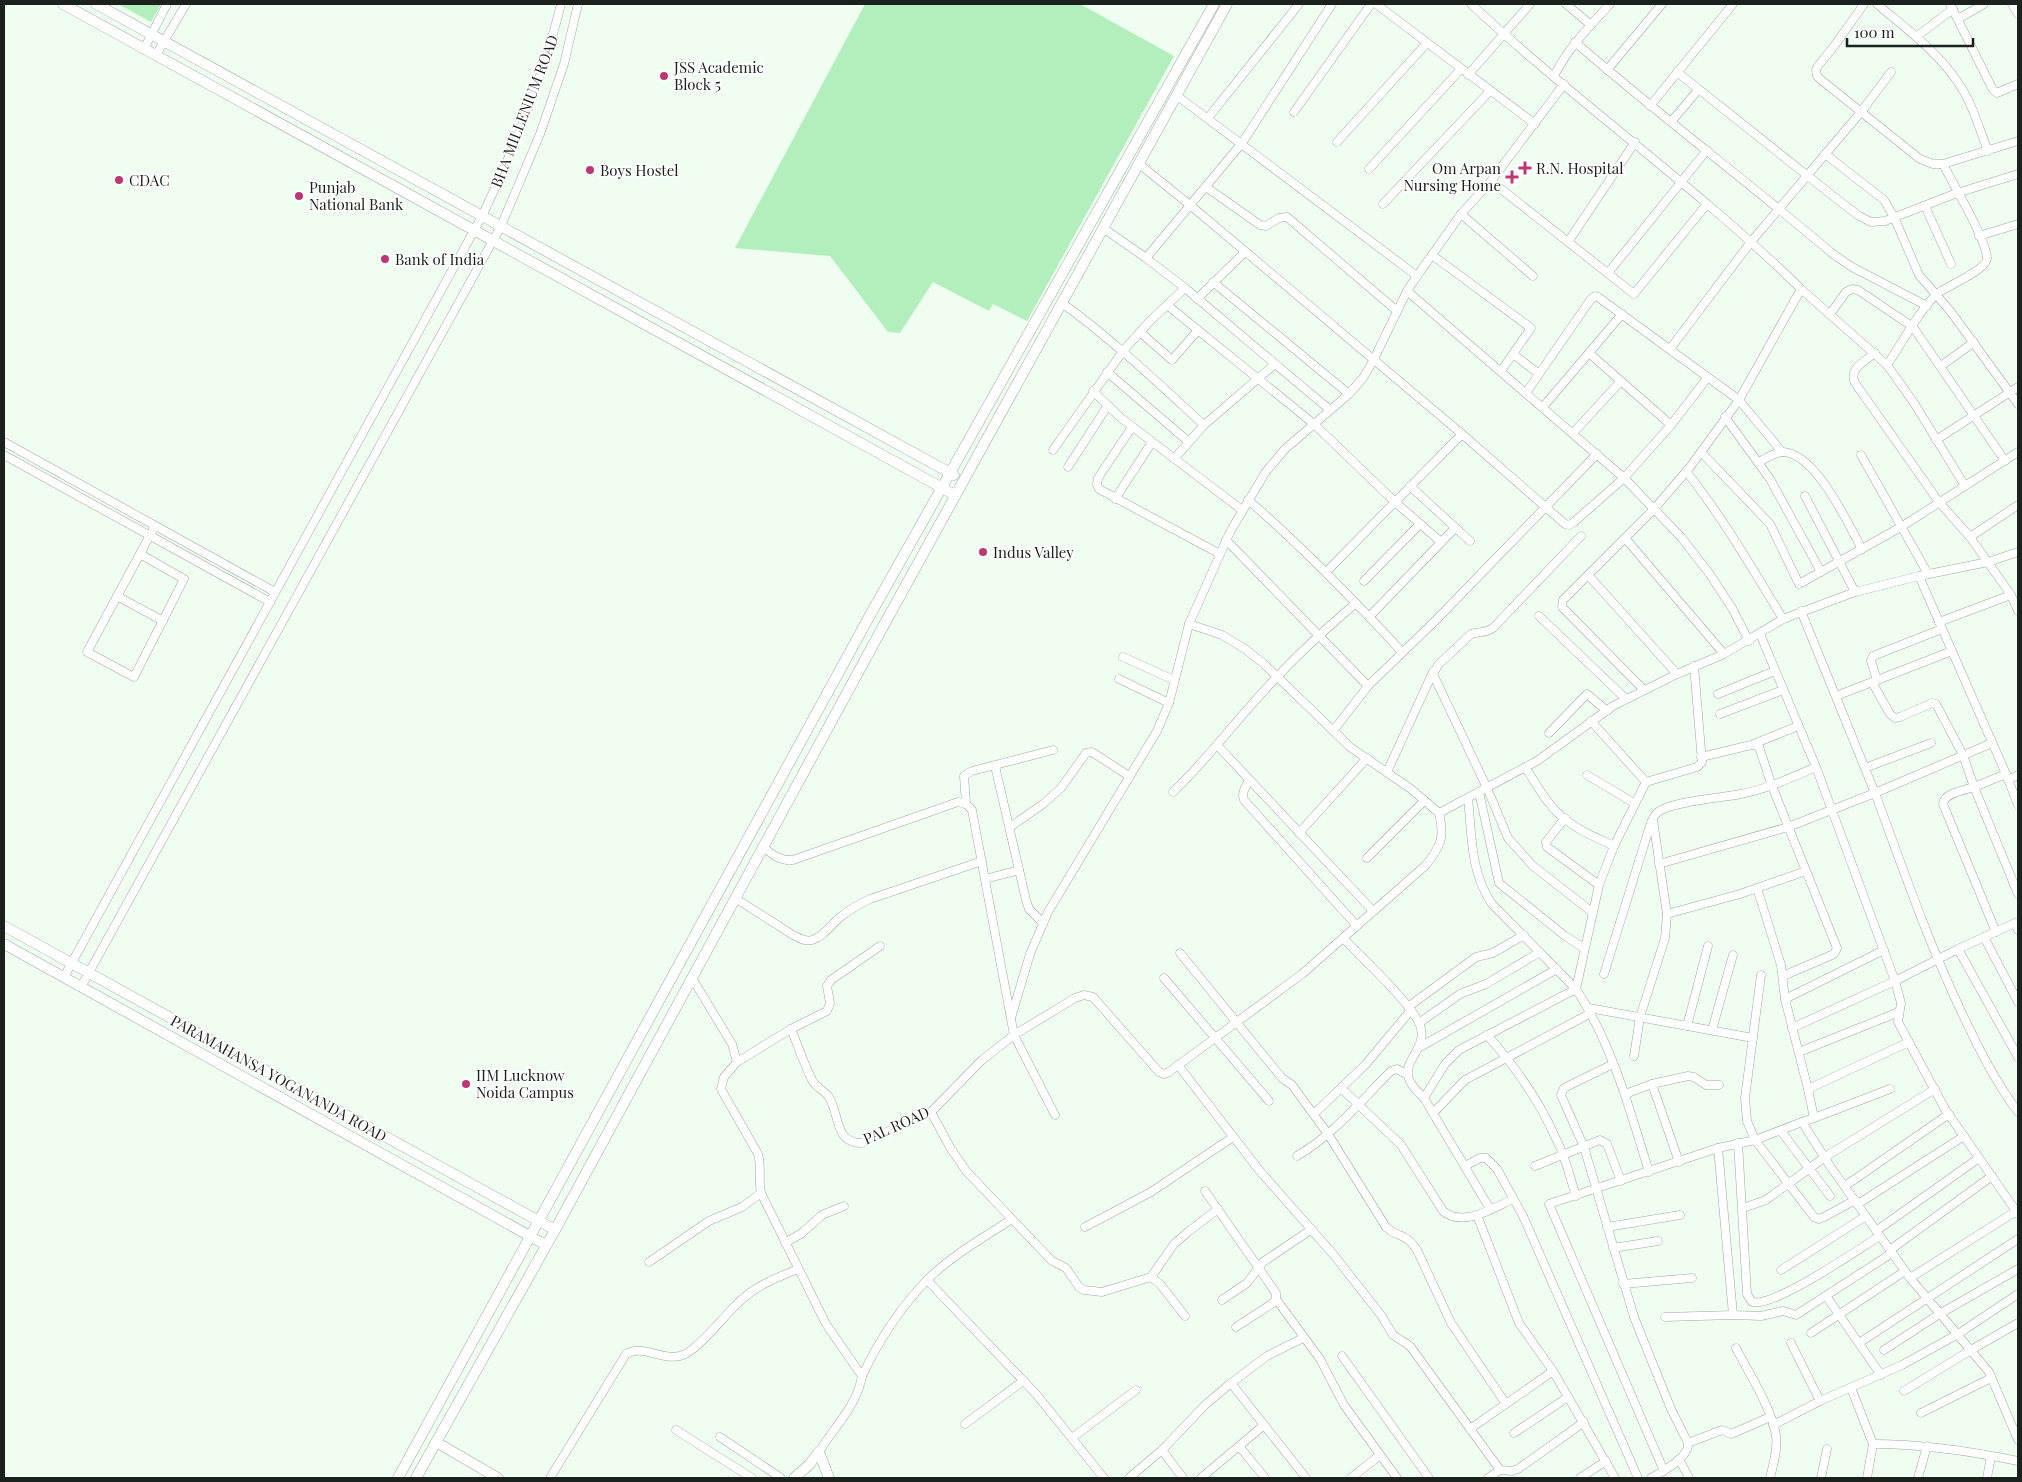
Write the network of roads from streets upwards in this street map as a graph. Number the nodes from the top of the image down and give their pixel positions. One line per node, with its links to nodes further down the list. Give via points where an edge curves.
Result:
1 (63, 4): 33 (street)
2 (96, 4): 28 (street)
3 (167, 4): 28 (street)
4 (186, 4): 30 (street)
5 (561, 4): 74 (street, BHA MILLENIUM ROAD, via 549,52 523,123)
6 (578, 4): 77 (street, BHA MILLENIUM ROAD, via 564,64 540,134)
7 (1214, 4): 157 (street)
8 (1227, 4): 45 (street)
9 (1299, 4): 49 (street)
10 (1332, 4): 55 (street)
11 (1371, 4): 47 (street)
12 (1376, 4): 32 (street)
13 (1471, 4): 27 (street)
14 (1530, 4): 27 (street)
15 (1566, 4): 26 (street)
16 (1610, 4): 26 (street)
17 (1662, 4): 36 (street)
18 (1733, 4): 37 (street)
19 (1864, 4): 48 (street, via 1816,70 1820,79)
20 (1878, 4): 29 (street)
21 (1984, 4): 25 (street)
22 (2012, 4): 24 (street)
23 (1952, 6): 25 (street); 29 (street)
24 (2018, 14)
25 (1958, 19): 42 (street, via 1993,90 2001,93)
26 (1591, 25): 31 (street)
27 (1503, 33): 39 (street); 40 (street)
28 (152, 34): 30 (street); 33 (street)
29 (1916, 37): 57 (street, via 1958,82 1970,103)
30 (165, 41): 34 (street); 74 (street)
31 (1575, 42): 36 (street); 40 (street)
32 (1427, 43): 35 (street); 53 (street)
33 (144, 49): 34 (street)
34 (156, 55): 79 (street)
35 (1461, 69): 39 (street); 61 (street)
36 (1607, 70): 46 (street)
37 (1677, 72): 43 (street); 46 (street)
38 (1891, 72): 48 (street)
39 (1468, 75): 44 (street)
40 (1554, 76): 41 (street)
41 (1564, 84): 51 (street); 54 (street)
42 (2018, 84)
43 (1698, 90): 50 (street); 63 (street)
44 (1490, 91): 51 (street); 68 (street)
45 (1176, 95): 49 (street); 59 (street)
46 (1650, 106): 50 (street)
47 (1294, 112)
48 (1861, 112): 58 (street); 60 (street, via 1920,159)
49 (1208, 118): 55 (street)
50 (1671, 122): 56 (street)
51 (1535, 124): 64 (street)
52 (2018, 141): 57 (street)
53 (1337, 142)
54 (1634, 142): 65 (street); 82 (street)
55 (1242, 143): 66 (street); 89 (street)
56 (1707, 150): 65 (street); 72 (street)
57 (1988, 151): 60 (street)
58 (1826, 154): 63 (street); 75 (street, via 1878,194)
59 (1139, 164): 70 (street); 78 (street)
60 (1942, 164): 67 (street)
61 (1369, 170)
62 (2018, 174): 67 (street)
63 (1807, 175): 72 (street); 75 (street, via 1871,222)
64 (1491, 181): 73 (street); 82 (street)
65 (1681, 181): 69 (street); 88 (street)
66 (1206, 187): 70 (street); 100 (street, via 1260,225 1266,226 1287,217)
67 (1957, 193): 71 (street); 80 (street)
68 (1383, 204)
69 (1707, 204): 83 (street); 88 (street, via 1634,294)
70 (1190, 205): 84 (street); 86 (street)
71 (1925, 206): 75 (street); 87 (street)
72 (1779, 209): 83 (street); 99 (street, via 1839,259)
73 (1461, 214): 85 (street); 90 (street)
74 (482, 216): 77 (street); 79 (street, BHA MILLENIUM ROAD)
75 (1894, 217): 95 (street, via 1919,275)
76 (2018, 224): 80 (street)
77 (501, 226): 81 (street, BHA MILLENIUM ROAD); 157 (street)
78 (1103, 228): 86 (street); 97 (street)
79 (474, 230): 81 (street); 196 (street, BHA MILLENIUM ROAD)
80 (1979, 236): 95 (street, via 1986,264)
81 (493, 240): 162 (street); 311 (street, BHA MILLENIUM ROAD)
82 (1568, 242): 88 (street)
83 (1750, 243): 93 (street); 107 (street)
84 (1245, 252): 91 (street); 112 (street)
85 (1432, 254): 89 (street); 111 (street, via 1531,328)
86 (1146, 258): 92 (street)
87 (1951, 264)
88 (1608, 273)
89 (1417, 276): 94 (street)
90 (1533, 276)
91 (1213, 282): 96 (street); 126 (street)
92 (1184, 288): 96 (street); 98 (street)
93 (1801, 289): 102 (street); 127 (street)
94 (1407, 291): 100 (street); 116 (street)
95 (1936, 295): 99 (street); 106 (street)
96 (1197, 299): 113 (street)
97 (1062, 303): 108 (street); 159 (street)
98 (1167, 305): 104 (street); 105 (street)
99 (1927, 306): 103 (street)
100 (1397, 311): 112 (street)
101 (1622, 314): 107 (street); 109 (street); 118 (street, via 1595,296)
102 (1830, 314): 103 (street, via 1846,292 1852,289); 110 (street)
103 (1913, 327): 114 (street); 115 (street)
104 (1198, 330): 105 (street, via 1172,360); 120 (street)
105 (1140, 332): 108 (street)
106 (1974, 342): 115 (street); 124 (street)
107 (1670, 349): 119 (street)
108 (1123, 351): 117 (street); 135 (street)
109 (1589, 353): 121 (street); 130 (street)
110 (1875, 353): 114 (street); 168 (street, via 1855,370 1852,378)
111 (1513, 354): 116 (street); 118 (street)
112 (1374, 361): 126 (street); 139 (street)
113 (1275, 364): 120 (street); 131 (street)
114 (1887, 365): 140 (street)
115 (1941, 366): 132 (street)
116 (1501, 371): 125 (street)
117 (1107, 372): 123 (street); 143 (street)
118 (1539, 374): 125 (street)
119 (1708, 377): 127 (street); 136 (street)
120 (1257, 379): 134 (street); 135 (street)
121 (1620, 382): 136 (street); 138 (street)
122 (2018, 387): 124 (street)
123 (1093, 391): 129 (street); 145 (street)
124 (2010, 392): 128 (street); 132 (street)
125 (1526, 393): 130 (street)
126 (1348, 394): 131 (street)
127 (1739, 400): 133 (street); 147 (street)
128 (2018, 404)
129 (1108, 405): 137 (street); 155 (street)
130 (1543, 407): 138 (street)
131 (1330, 410): 134 (street)
132 (1973, 416): 140 (street); 153 (street)
133 (1725, 417): 146 (street); 154 (street)
134 (1314, 424): 166 (street, via 1265,472); 167 (street)
135 (1204, 425): 143 (street)
136 (1671, 425): 158 (street)
137 (1132, 427): 142 (street); 165 (street, via 1098,478 1100,489)
138 (1573, 433): 149 (street)
139 (1462, 434): 160 (street); 170 (street)
140 (1936, 440): 161 (street)
141 (4, 442): 144 (street)
142 (1152, 442): 152 (street); 165 (street)
143 (1189, 442): 152 (street)
144 (16, 448): 151 (street); 174 (street)
145 (1053, 450)
146 (1701, 452): 156 (street); 191 (street, via 1770,524 1799,584)
147 (1782, 452): 154 (street); 184 (street, via 1803,460 1817,473)
148 (2018, 452): 153 (street)
149 (1597, 454): 158 (street); 170 (street)
150 (1861, 455): 175 (street)
151 (7, 457): 177 (street)
152 (1174, 459): 172 (street)
153 (2005, 461): 161 (street)
154 (1758, 462): 191 (street, via 1780,495)
155 (1068, 468)
156 (1686, 471): 171 (street); 206 (street, via 1733,534)
157 (950, 473): 159 (street); 162 (street)
158 (1624, 478): 170 (street, via 1569,525); 171 (street)
159 (964, 480): 163 (street)
160 (1410, 486): 167 (street); 176 (street)
161 (1965, 486): 168 (street)
162 (942, 488): 163 (street); 309 (street)
163 (956, 495): 276 (street)
164 (1805, 496): 188 (street)
165 (1115, 499): 187 (street)
166 (1248, 500): 172 (street); 190 (street)
167 (1395, 502): 173 (street); 190 (street)
168 (1939, 502): 175 (street); 179 (street)
169 (2018, 505): 179 (street)
170 (1547, 507): 214 (street)
171 (1654, 509): 180 (street); 212 (street, via 1709,573)
172 (1242, 510): 181 (street)
173 (1420, 524): 182 (street); 195 (street)
174 (156, 526): 177 (street); 196 (street)
175 (1901, 526): 184 (street); 192 (street)
176 (1455, 528): 182 (street); 183 (street)
177 (150, 535): 186 (street); 200 (street)
178 (1581, 536): 218 (street, via 1494,627 1484,633 1471,634)
179 (1970, 537): 189 (street)
180 (1625, 538): 193 (street); 215 (street)
181 (1226, 540): 187 (street); 211 (street)
182 (1441, 542): 205 (street)
183 (1470, 542)
184 (1862, 549): 188 (street)
185 (2018, 552): 189 (street)
186 (140, 554): 199 (street); 207 (street, via 184,579)
187 (1220, 554): 208 (street)
188 (1839, 562): 191 (street); 197 (street)
189 (1988, 562): 192 (street); 198 (street)
190 (1326, 572): 201 (street)
191 (1821, 572)
192 (1928, 574): 194 (street)
193 (1588, 575): 220 (street); 226 (street, via 1563,600 1562,606)
194 (1919, 576): 197 (street); 209 (street)
195 (1364, 581)
196 (275, 592): 200 (street, BHA MILLENIUM ROAD)
197 (1855, 592): 202 (street)
198 (2011, 595): 203 (street); 209 (street)
199 (117, 596): 207 (street); 207 (street, via 87,652 134,677)
200 (270, 602): 308 (street, BHA MILLENIUM ROAD)
201 (1356, 603): 205 (street); 211 (street)
202 (1801, 611): 206 (street); 229 (street)
203 (2018, 611)
204 (1539, 616): 230 (street)
205 (1369, 617): 214 (street)
206 (1783, 619): 210 (street)
207 (163, 621)
208 (1189, 624): 221 (street, via 1222,634); 223 (street)
209 (1941, 626): 213 (street); 224 (street, via 1873,656)
210 (1760, 634): 212 (street); 219 (street)
211 (1319, 635): 221 (street); 225 (street)
212 (1749, 641): 215 (street)
213 (1952, 651): 224 (street); 238 (street)
214 (1402, 652): 225 (street)
215 (1724, 654): 217 (street)
216 (1123, 657): 223 (street)
217 (1694, 666): 220 (street); 244 (street)
218 (1434, 669): 250 (street); 259 (street, via 1433,674)
219 (1775, 671): 227 (street); 228 (street)
220 (1677, 674): 226 (street)
221 (1277, 676): 236 (street); 241 (street)
222 (1119, 679): 231 (street)
223 (1174, 680): 231 (street)
224 (1874, 681): 229 (street); 243 (street, via 1895,718 1936,704)
225 (1368, 686): 236 (street)
226 (1644, 690): 230 (street)
227 (1783, 690): 233 (street); 235 (street)
228 (1718, 694)
229 (1836, 696): 249 (street)
230 (1626, 700): 232 (street)
231 (1169, 703): 253 (street, via 1157,732)
232 (1607, 710): 234 (street); 237 (street, via 1587,694)
233 (1720, 714)
234 (1591, 721): 247 (street); 256 (street)
235 (1798, 726): 240 (street); 248 (street)
236 (1333, 731): 245 (street)
237 (1549, 733)
238 (1992, 742): 243 (street); 254 (street)
239 (1931, 743): 249 (street)
240 (1750, 745): 244 (street); 257 (street, via 1759,747)
241 (1217, 746): 255 (street); 260 (street)
242 (1053, 750): 246 (street)
243 (1963, 755): 258 (street); 262 (street)
244 (1701, 757): 256 (street, via 1702,762 1697,768)
245 (1367, 758): 250 (street); 274 (street)
246 (995, 766): 266 (street, via 964,776); 272 (street)
247 (1525, 767): 259 (street); 271 (street, via 1545,799)
248 (1816, 767): 257 (street); 268 (street)
249 (1865, 768): 262 (street)
250 (1387, 772): 264 (street)
251 (1587, 775): 265 (street)
252 (2018, 775): 254 (street)
253 (1129, 776): 272 (street, via 1092,752 1086,753 1061,788); 290 (street)
254 (2007, 777): 258 (street); 267 (street)
255 (1250, 780): 274 (street); 293 (street, via 1244,790 1244,800)
256 (1646, 782): 265 (street)
257 (1772, 786): 270 (street, via 1665,808); 273 (street)
258 (1974, 787): 285 (street); 294 (street, via 1947,797 1943,804)
259 (1487, 788): 261 (street); 288 (street, via 1508,838 1520,853)
260 (1173, 792)
261 (1479, 792): 263 (street); 301 (street, via 1499,883)
262 (1875, 793): 268 (street); 307 (street)
263 (1468, 798): 269 (street); 295 (street, via 1476,874 1492,904)
264 (1424, 801): 269 (street); 277 (street)
265 (1634, 803): 275 (street)
266 (966, 804): 276 (street, via 958,802 793,860 777,858); 278 (street, via 972,810)
267 (2018, 805)
268 (1833, 810): 273 (street); 303 (street)
269 (1439, 813): 287 (street, via 1442,838 1436,852 1426,865)
270 (1653, 817): 279 (street); 312 (street)
271 (1565, 818): 275 (street, via 1579,829); 283 (street, via 1546,842 1547,847)
272 (1010, 827): 280 (street)
273 (1788, 827): 279 (street); 281 (street)
274 (1299, 833): 287 (street)
275 (1614, 846): 283 (street)
276 (763, 847): 286 (street)
277 (1367, 858)
278 (982, 861): 282 (street); 286 (street, via 870,899 855,906 812,940 793,936)
279 (1659, 864): 289 (street)
280 (1019, 870): 282 (street); 290 (street, via 1028,909)
281 (1806, 871): 284 (street); 314 (street, via 1836,952)
282 (985, 879): 327 (street)
283 (1599, 885): 288 (street)
284 (1757, 888): 289 (street); 314 (street)
285 (2018, 894)
286 (735, 898): 316 (street)
287 (1373, 911): 293 (street)
288 (1592, 912): 301 (street)
289 (1667, 914): 326 (street, via 1665,938)
290 (1043, 923): 327 (street)
291 (2017, 924): 294 (street)
292 (4, 926): 308 (street, PARAMAHANSA YOGANANDA ROAD)
293 (1357, 926): 297 (street)
294 (1996, 932): 296 (street)
295 (1524, 935): 304 (street); 323 (street, via 1493,953 1476,958)
296 (1984, 937): 302 (street); 322 (street)
297 (1343, 938): 323 (street); 329 (street, via 1302,974)
298 (4, 944): 315 (street, PARAMAHANSA YOGANANDA ROAD)
299 (880, 946): 332 (street, via 831,980 827,986 830,1003 827,1011)
300 (1708, 946): 330 (street)
301 (1584, 948): 320 (street)
302 (1958, 948): 307 (street); 342 (street)
303 (1884, 950): 318 (street); 321 (street)
304 (1540, 952): 310 (street); 328 (street, via 1486,984 1460,994)
305 (1180, 953): 329 (street)
306 (1733, 955): 333 (street)
307 (1937, 960): 318 (street); 359 (street, via 1981,1054)
308 (71, 963): 311 (street, PARAMAHANSA YOGANANDA ROAD); 315 (street, BHA MILLENIUM ROAD)
309 (676, 969): 316 (street); 403 (street)
310 (1557, 969): 320 (street); 339 (street)
311 (89, 972): 319 (street, BHA MILLENIUM ROAD); 403 (street, PARAMAHANSA YOGANANDA ROAD)
312 (1604, 974)
313 (1761, 975): 337 (street)
314 (1783, 976): 321 (street)
315 (64, 977): 319 (street, PARAMAHANSA YOGANANDA ROAD)
316 (692, 978): 344 (street, via 732,1044); 407 (street)
317 (1164, 978): 336 (street)
318 (1895, 981): 325 (street, via 1901,1003); 331 (street)
319 (81, 987): 409 (street, PARAMAHANSA YOGANANDA ROAD)
320 (1576, 989): 324 (street); 335 (street)
321 (1785, 999): 331 (street)
322 (2018, 1002)
323 (1410, 1008): 328 (street); 350 (street, via 1366,1064)
324 (1590, 1010): 326 (street); 343 (street); 345 (street)
325 (1899, 1012): 338 (street, via 1898,1022); 340 (street)
326 (1640, 1017): 330 (street); 341 (street)
327 (1011, 1018): 334 (street)
328 (1420, 1023): 339 (street, via 1423,1034)
329 (1235, 1024): 336 (street); 361 (street, via 1282,1078 1292,1084)
330 (1687, 1026): 333 (street)
331 (1792, 1028): 340 (street)
332 (791, 1029): 344 (street); 358 (street, PAL ROAD, via 813,1081 829,1097 846,1140 862,1143)
333 (1712, 1030): 337 (street)
334 (1014, 1035): 346 (street, PAL ROAD, via 1075,998 1093,997 1159,1072 1164,1074); 358 (street, PAL ROAD, via 982,1060); 363 (street)
335 (1487, 1035): 343 (street); 355 (street, via 1459,1050 1445,1064)
336 (1215, 1038): 346 (street); 356 (street)
337 (1753, 1038): 370 (street, via 1745,1098 1747,1121)
338 (1909, 1042): 351 (street); 353 (street)
339 (1420, 1047): 347 (street)
340 (1799, 1052): 351 (street)
341 (1634, 1056)
342 (2018, 1057)
343 (1507, 1058): 360 (street, via 1465,1080); 374 (street, via 1543,1112)
344 (737, 1062): 389 (street, via 724,1077 721,1090 758,1154)
345 (1613, 1064): 354 (street); 372 (street, via 1561,1091)
346 (1178, 1065): 369 (street)
347 (1408, 1075): 355 (street); 357 (street, via 1397,1069 1390,1071)
348 (1652, 1084): 349 (street, via 1688,1076 1706,1085); 354 (street); 378 (street)
349 (1719, 1085)
350 (1341, 1088): 357 (street); 361 (street)
351 (1808, 1089): 364 (street)
352 (1890, 1089): 364 (street)
353 (1935, 1089): 362 (street); 376 (street)
354 (1625, 1094): 382 (street)
355 (1424, 1098): 360 (street)
356 (1269, 1101)
357 (1359, 1104): 367 (street); 400 (street, via 1401,1145 1443,1211 1458,1218)
358 (931, 1112): 402 (street, via 967,1172)
359 (2018, 1112)
360 (1433, 1113): 379 (street)
361 (1314, 1114): 367 (street)
362 (1949, 1114): 368 (street); 386 (street)
363 (1055, 1115)
364 (1814, 1118): 365 (street)
365 (1802, 1122): 366 (street); 376 (street)
366 (1781, 1131): 370 (street); 381 (street)
367 (1328, 1134): 375 (street); 458 (street, via 1386,1228 1411,1241 1451,1323)
368 (1964, 1136): 377 (street); 393 (street)
369 (1233, 1137): 404 (street, via 1151,1192); 406 (street)
370 (1754, 1140): 371 (street); 385 (street)
371 (1738, 1143): 373 (street); 395 (street)
372 (1584, 1147): 374 (street); 384 (street, via 1600,1140 1607,1144); 387 (street)
373 (1718, 1148): 378 (street); 433 (street)
374 (1562, 1154): 380 (street); 390 (street)
375 (1297, 1156)
376 (1825, 1157): 381 (street); 386 (street)
377 (1979, 1158): 383 (street); 408 (street)
378 (1679, 1162): 382 (street)
379 (1466, 1166): 392 (street, via 1480,1158 1491,1161); 397 (street)
380 (1535, 1166)
381 (1809, 1169): 385 (street); 391 (street)
382 (1649, 1172): 384 (street)
383 (1992, 1176): 398 (street); 415 (street)
384 (1621, 1181): 387 (street)
385 (1788, 1185): 393 (street, via 1814,1217 1819,1218); 395 (street, via 1766,1200)
386 (1845, 1186): 393 (street)
387 (1597, 1189): 390 (street); 405 (street)
388 (1204, 1191): 396 (street)
389 (761, 1193): 412 (street); 416 (street, via 742,1207 710,1221)
390 (1576, 1196): 484 (street, via 1549,1204)
391 (1830, 1196)
392 (1513, 1199): 397 (street); 505 (street)
393 (1856, 1202): 401 (street)
394 (844, 1206): 412 (street, via 822,1215)
395 (1743, 1208): 408 (street, via 1747,1294 1752,1302 1758,1303 1785,1293)
396 (1218, 1209): 417 (street); 422 (street, via 1174,1244)
397 (1490, 1209): 400 (street)
398 (2018, 1212): 421 (street)
399 (1680, 1214): 405 (street)
400 (1477, 1215): 447 (street, via 1519,1323)
401 (1866, 1216): 408 (street); 419 (street)
402 (1012, 1219): 422 (street, via 1052,1261 1066,1268 1084,1290 1102,1292); 424 (street, via 953,1258)
403 (539, 1221): 407 (street, PARAMAHANSA YOGANANDA ROAD); 409 (street)
404 (1085, 1227)
405 (1607, 1227): 414 (street)
406 (1312, 1229): 417 (street); 464 (street, via 1381,1315 1393,1335 1410,1346)
407 (555, 1230): 413 (street)
408 (1878, 1233): 415 (street)
409 (530, 1236): 413 (street, PARAMAHANSA YOGANANDA ROAD); 485 (street)
410 (2018, 1239): 428 (street)
411 (1658, 1241): 414 (street)
412 (785, 1243): 418 (street)
413 (546, 1245): 470 (street)
414 (1613, 1248): 425 (street)
415 (1891, 1252): 421 (street); 427 (street)
416 (649, 1262)
417 (1257, 1268): 429 (street, via 1276,1293); 430 (street, via 1247,1283)
418 (798, 1269): 449 (street, via 826,1324); 488 (street, via 752,1291 685,1354 663,1357 639,1350 626,1354)
419 (1781, 1270)
420 (2018, 1270): 431 (street)
421 (1907, 1274): 428 (street); 432 (street)
422 (1151, 1277): 434 (street)
423 (1692, 1278): 425 (street)
424 (927, 1280): 449 (street, via 886,1334); 451 (street)
425 (1623, 1284): 471 (street, via 1652,1363)
426 (2018, 1294): 439 (street)
427 (1826, 1296): 432 (street); 433 (street, via 1796,1315 1783,1311 1761,1316)
428 (1927, 1298): 431 (street); 442 (street)
429 (1276, 1299): 437 (street); 440 (street)
430 (1222, 1300)
431 (1940, 1313): 439 (street); 444 (street)
432 (1839, 1314): 438 (street); 442 (street)
433 (1733, 1315): 435 (street)
434 (1184, 1316)
435 (1666, 1318)
436 (2018, 1323): 445 (street)
437 (1236, 1327)
438 (1811, 1332)
439 (1958, 1334): 445 (street); 448 (street)
440 (1303, 1338): 452 (street, via 1266,1356); 478 (street, via 1320,1359 1344,1405)
441 (1791, 1343): 457 (street)
442 (1859, 1343): 448 (street)
443 (1736, 1348): 460 (street)
444 (1884, 1350)
445 (1971, 1350): 450 (street); 455 (street)
446 (1342, 1356): 501 (street)
447 (1552, 1371): 456 (street); 458 (street)
448 (1881, 1375): 453 (street)
449 (862, 1376): 477 (street, via 854,1401)
450 (1992, 1378): 459 (street); 469 (street)
451 (1023, 1381): 462 (street); 468 (street)
452 (1231, 1383): 463 (street); 476 (street, via 1204,1404)
453 (1851, 1388): 457 (street); 472 (street)
454 (1136, 1390): 468 (street)
455 (1904, 1391)
456 (1568, 1398): 461 (street); 466 (street)
457 (1820, 1401): 460 (street)
458 (1506, 1404): 464 (street)
459 (1921, 1413)
460 (1772, 1421): 471 (street, via 1731,1434 1722,1430); 508 (street, via 1776,1437)
461 (1584, 1422): 481 (street); 483 (street, via 1518,1469 1512,1472)
462 (965, 1424)
463 (1264, 1425): 473 (street); 498 (street)
464 (1470, 1429): 483 (street)
465 (676, 1430): 489 (street)
466 (1514, 1434)
467 (720, 1437): 490 (street)
468 (1072, 1438): 493 (street)
469 (2018, 1440)
470 (436, 1442): 486 (street); 487 (street)
471 (1688, 1443): 480 (street, via 1688,1451)
472 (1873, 1444): 474 (street); 510 (street)
473 (1239, 1446): 496 (street); 497 (street)
474 (1927, 1446): 479 (street); 511 (street)
475 (1828, 1449): 509 (street)
476 (1162, 1450): 494 (street); 495 (street)
477 (819, 1452): 491 (street); 492 (street)
478 (1380, 1455): 499 (street); 500 (street)
479 (1991, 1456): 482 (street); 512 (street)
480 (1678, 1460): 484 (street); 507 (street)
481 (1606, 1461): 503 (street); 504 (street)
482 (2018, 1461)
483 (1500, 1470): 502 (street)
484 (1664, 1471): 506 (street)
485 (398, 1478)
486 (416, 1478)
487 (498, 1478)
488 (550, 1478)
489 (752, 1478)
490 (781, 1478)
491 (794, 1478)
492 (829, 1478)
493 (1104, 1478)
494 (1129, 1478)
495 (1183, 1478)
496 (1201, 1478)
497 (1265, 1478)
498 (1306, 1478)
499 (1351, 1478)
500 (1397, 1478)
501 (1429, 1478)
502 (1488, 1478)
503 (1580, 1478)
504 (1616, 1478)
505 (1638, 1478)
506 (1651, 1478)
507 (1689, 1478)
508 (1770, 1478)
509 (1821, 1478)
510 (1867, 1478)
511 (1918, 1478)
512 (1987, 1478)

